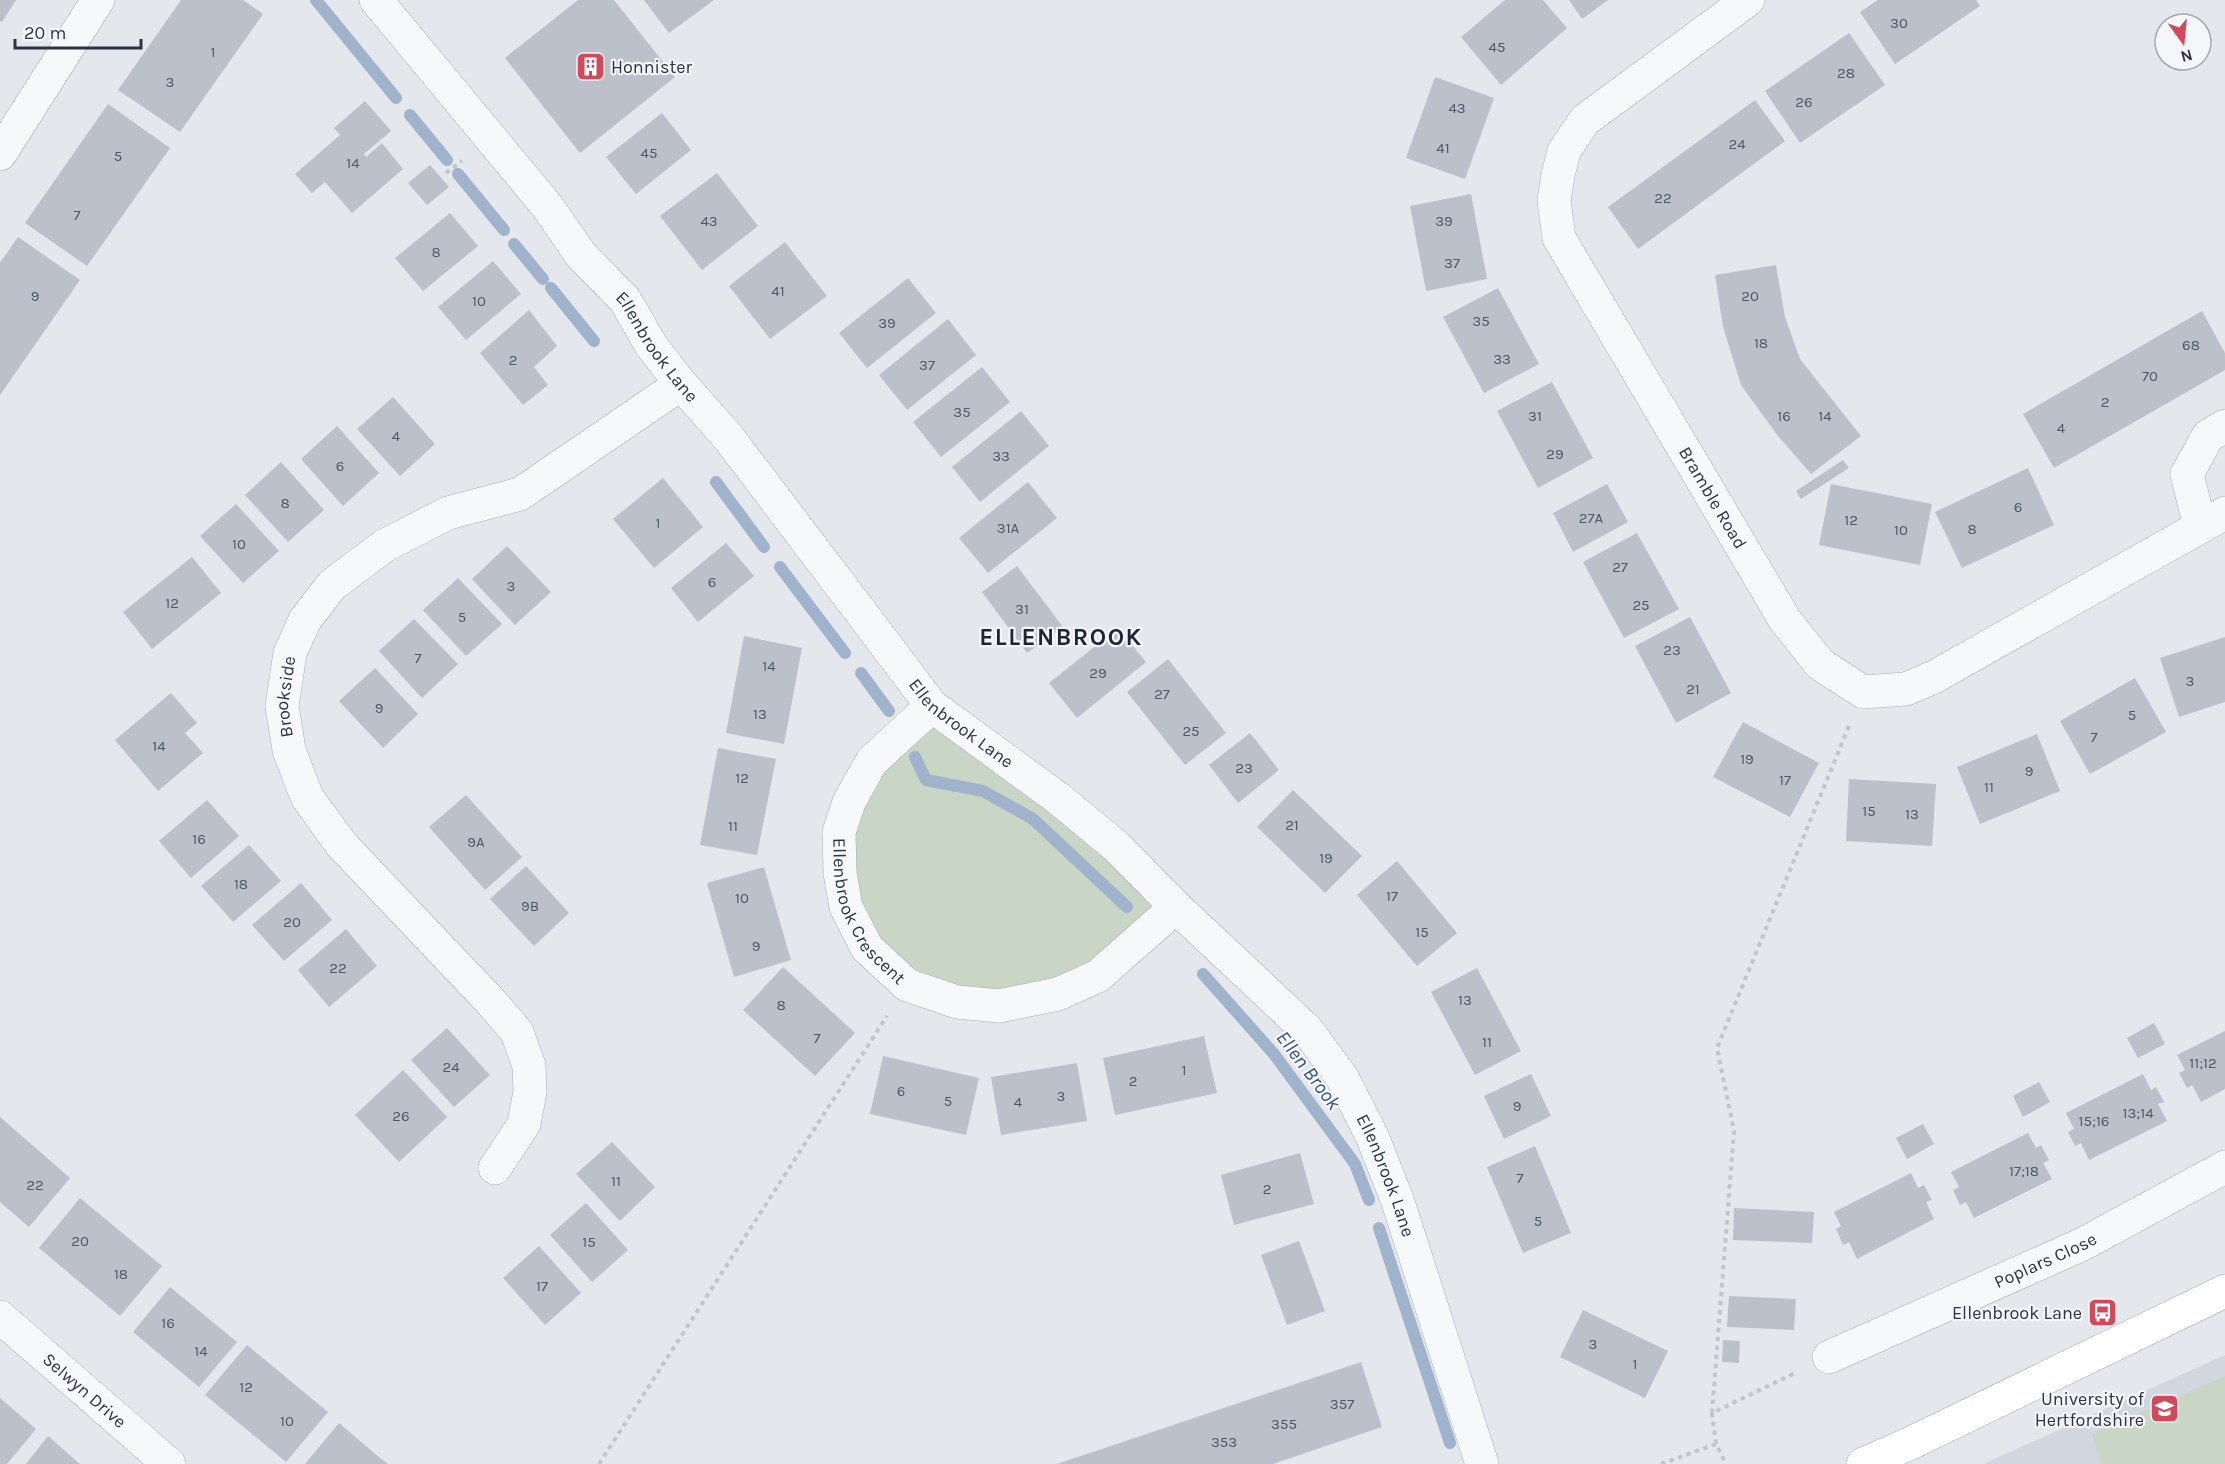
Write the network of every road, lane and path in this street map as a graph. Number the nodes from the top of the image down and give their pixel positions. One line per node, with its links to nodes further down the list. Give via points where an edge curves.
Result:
1 (98, 0): 5 (street)
2 (376, 0): 4 (street, Ellenbrook Lane)
3 (1748, 0): 9 (street, Bramble Road, via 1585,120 1564,151 1558,175 1554,201 1559,238 1785,620 1820,664)
4 (403, 14): 6 (street, Ellenbrook Lane, via 581,255 625,300 651,345)
5 (0, 154)
6 (681, 384): 10 (street, Ellenbrook Lane, via 728,437); 14 (street, Brookside, via 520,494 448,513 384,546 332,585 305,620 290,654 282,706 289,750 307,797 342,844 517,1032 529,1066 530,1092 524,1124)
7 (2225, 426): 8 (street, via 2208,436 2187,474)
8 (2218, 517): 9 (street, via 1934,677 1906,689)
9 (1863, 692): 18 (path, via 1717,1048 1734,1131)
10 (932, 706): 11 (street, Ellenbrook Lane, via 1059,799 1116,846); 12 (street, Ellenbrook Crescent, via 872,761 849,802 839,832 846,907 867,948)
11 (1176, 907): 12 (street, Ellenbrook Crescent, via 1098,976 1058,994 999,1006 957,1002); 22 (street, Ellenbrook Lane, via 1308,1031 1343,1078 1398,1202)
12 (907, 985): 21 (path)
13 (2225, 1167): 17 (street, Poplars Close, via 2083,1244)
14 (495, 1168)
15 (2225, 1291): 25 (main road)
16 (0, 1317): 20 (street, Selwyn Drive)
17 (1829, 1357): 18 (path)
18 (1712, 1413): 19 (path)
19 (1716, 1444): 23 (path); 24 (path)
20 (169, 1464)
21 (599, 1464)
22 (1482, 1464)
23 (1661, 1464)
24 (1726, 1464)
25 (1863, 1464)

